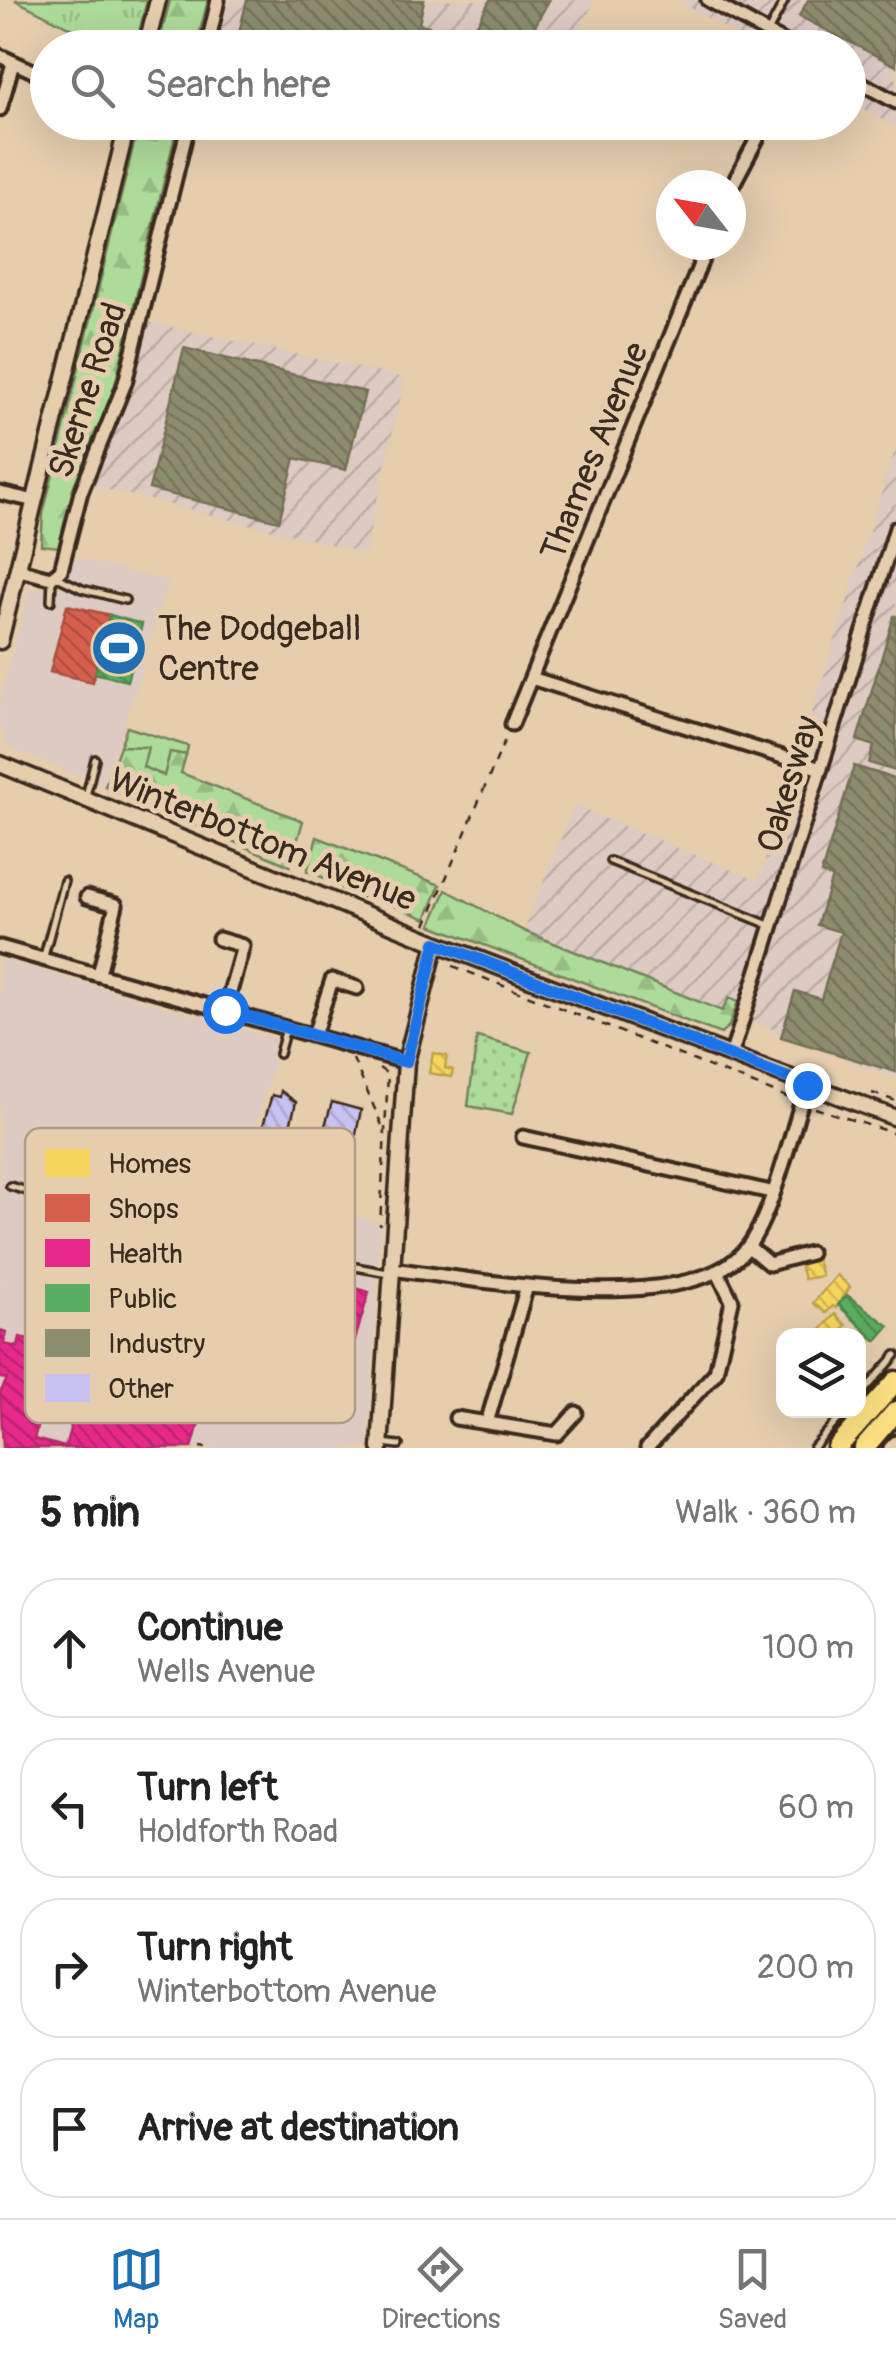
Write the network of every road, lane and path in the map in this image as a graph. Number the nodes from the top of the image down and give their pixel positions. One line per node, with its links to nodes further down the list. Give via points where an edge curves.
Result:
1 (158, 0): 5 (street)
2 (218, 0): 6 (street)
3 (708, 0): 7 (street)
4 (786, 0): 8 (lane)
5 (150, 30)
6 (211, 30)
7 (763, 30)
8 (770, 30)
9 (0, 56): 10 (street)
10 (13, 64): 11 (street); 14 (street)
11 (30, 71)
12 (866, 86): 13 (street)
13 (896, 102)
14 (0, 109)
15 (124, 140): 21 (street)
16 (185, 140): 25 (street, Skerne Road, via 125,383)
17 (756, 140): 18 (street)
18 (741, 170)
19 (702, 260): 30 (street, Thames Avenue)
20 (0, 492): 21 (street)
21 (36, 501): 24 (street)
22 (896, 528): 23 (street, Oakesway)
23 (893, 550): 34 (street, Oakesway)
24 (18, 570): 25 (street); 28 (street)
25 (54, 577): 26 (lane); 27 (lane)
26 (125, 600)
27 (51, 601)
28 (2, 624): 29 (street)
29 (0, 641)
30 (530, 678): 31 (street, Thames Avenue); 34 (street)
31 (512, 724): 40 (path)
32 (96, 759): 35 (lane)
33 (0, 764): 35 (street, Winterbottom Avenue)
34 (821, 769): 39 (street, Oakesway)
35 (85, 798): 42 (street, Winterbottom Avenue)
36 (610, 861): 39 (lane)
37 (64, 880): 44 (lane)
38 (87, 897): 46 (street, via 116,905)
39 (772, 926): 52 (street, Oakesway)
40 (425, 928)
41 (219, 940): 48 (street, via 243,946)
42 (436, 943): 52 (street, Winterbottom Avenue); 54 (street)
43 (0, 947): 44 (street)
44 (43, 958): 46 (street)
45 (453, 966): 57 (path)
46 (99, 974): 48 (street)
47 (357, 988): 50 (street, via 332,980)
48 (225, 1010): 49 (street)
49 (286, 1027): 50 (street); 51 (lane)
50 (314, 1035): 54 (street)
51 (280, 1054)
52 (731, 1056): 56 (street, Winterbottom Avenue)
53 (352, 1058): 60 (path)
54 (406, 1062): 70 (street)
55 (388, 1074): 60 (path)
56 (807, 1085): 59 (street, Winterbottom Avenue); 65 (street)
57 (789, 1098)
58 (816, 1108): 61 (path)
59 (896, 1118)
60 (384, 1131): 66 (path)
61 (896, 1134)
62 (523, 1137): 65 (street)
63 (10, 1186): 64 (lane)
64 (25, 1191)
65 (771, 1192): 67 (street)
66 (380, 1238)
67 (749, 1247): 68 (street, via 769,1264); 71 (street)
68 (810, 1252)
69 (355, 1268): 70 (lane)
70 (391, 1271): 72 (street); 83 (street)
71 (718, 1273): 72 (street, via 631,1291); 84 (street, via 732,1301 716,1372)
72 (527, 1286): 80 (street)
73 (896, 1355): 75 (lane)
74 (896, 1381): 86 (highway)
75 (866, 1389)
76 (896, 1411): 87 (highway)
77 (576, 1412): 80 (street, via 557,1434)
78 (456, 1418): 80 (street)
79 (840, 1418): 85 (lane)
80 (487, 1423)
81 (896, 1442): 88 (street)
82 (399, 1445): 83 (lane)
83 (380, 1446)
84 (647, 1448)
85 (813, 1448)
86 (837, 1448)
87 (864, 1448)
88 (890, 1448)

